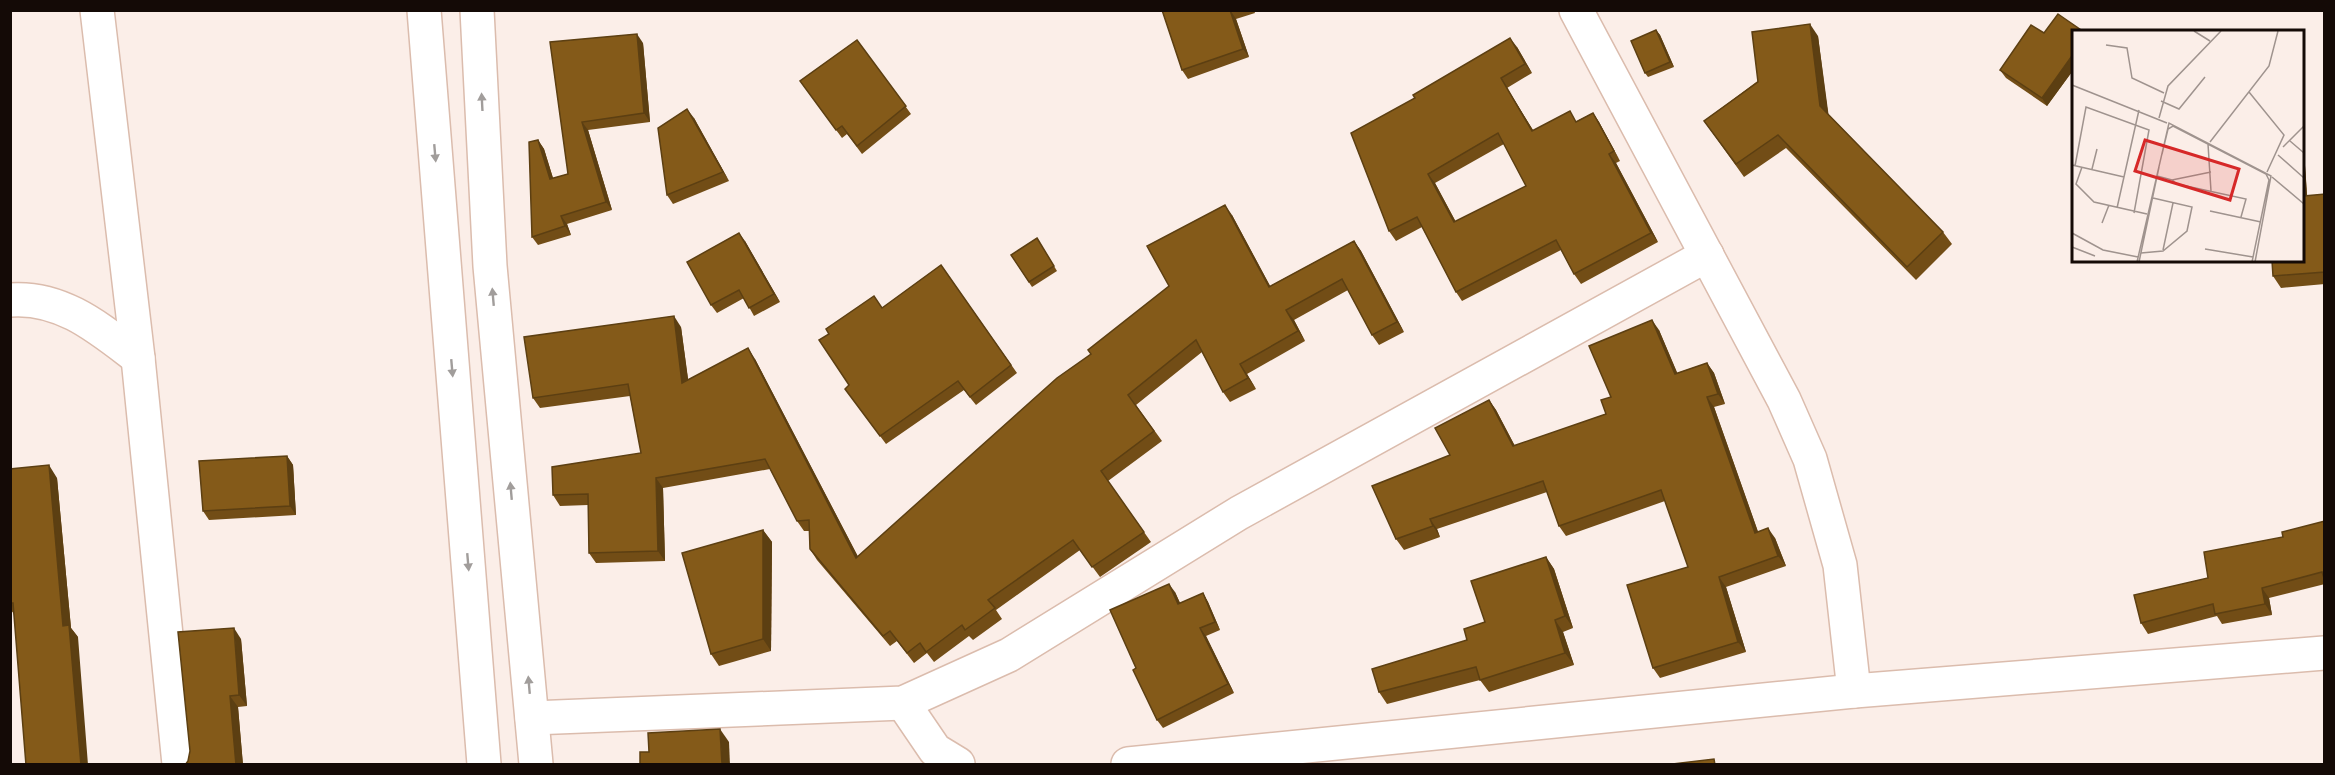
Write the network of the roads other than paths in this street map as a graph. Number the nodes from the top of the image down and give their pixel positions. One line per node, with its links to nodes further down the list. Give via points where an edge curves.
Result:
1 (97, 10): 7 (street)
2 (424, 10): 13 (street, one-way to 13)
3 (477, 10): 11 (street, one-way to 3, via 490,266)
4 (1576, 10): 5 (street)
5 (1707, 255): 9 (street, via 1784,399 1810,459 1840,565); 10 (street, via 1239,513 1009,656)
6 (10, 300): 7 (street, via 30,298 80,315)
7 (138, 358): 12 (street)
8 (2325, 653): 9 (street)
9 (1854, 691): 16 (street)
10 (903, 703): 11 (street); 15 (street, via 935,750)
11 (532, 718): 14 (street)
12 (179, 765)
13 (484, 765)
14 (537, 765)
15 (958, 765)
16 (1128, 765)

